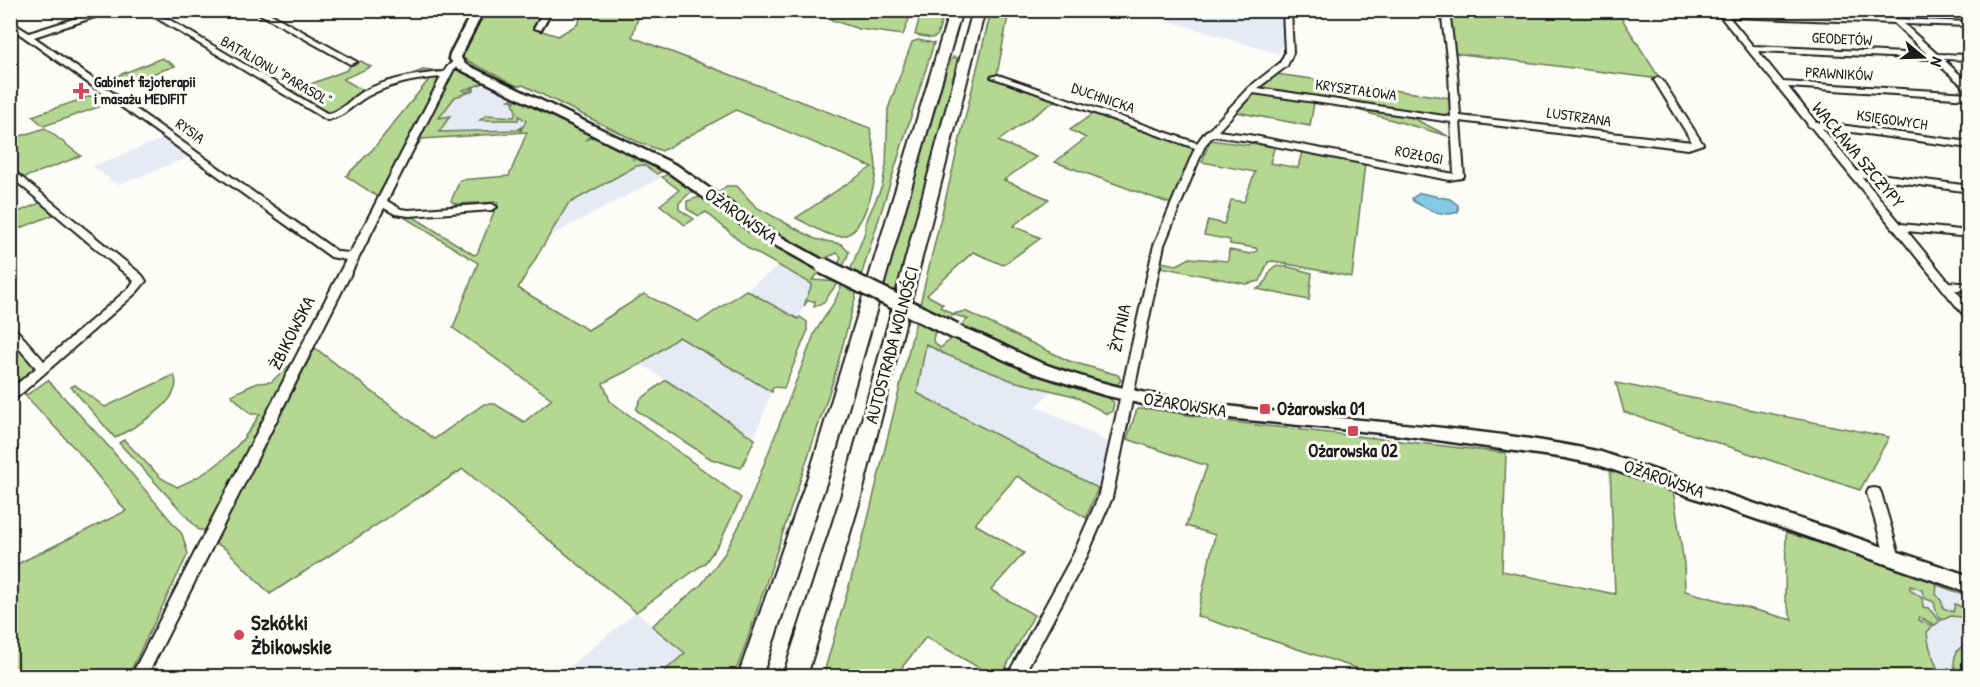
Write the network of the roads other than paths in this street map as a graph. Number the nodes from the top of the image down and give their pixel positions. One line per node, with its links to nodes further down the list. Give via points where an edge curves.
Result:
1 (112, 10): 14 (street)
2 (147, 10): 20 (street, BATALIONU "PARASOL", via 330,117 365,95 400,80)
3 (257, 10): 18 (street)
4 (478, 10): 19 (main road, ŻBIKOWSKA, via 456,54)
5 (535, 10): 13 (street, via 544,18)
6 (956, 10): 53 (highway, AUTOSTRADA WOLNOŚCI, via 822,465)
7 (979, 10): 54 (highway, AUTOSTRADA WOLNOŚCI, via 851,497)
8 (1287, 10): 25 (street, ŻYTNIA, via 1289,53 1284,64)
9 (1445, 10): 27 (street, ROZŁOGI)
10 (1895, 20): 12 (street); 15 (street, WACŁAWA SZCZYPY, via 1723,14); 16 (street)
11 (10, 23): 14 (street, RYSIA)
12 (1970, 24)
13 (538, 28)
14 (28, 36): 41 (street, RYSIA, via 337,256)
15 (1749, 48): 16 (street, GEODETÓW); 23 (street, WACŁAWA SZCZYPY)
16 (1936, 57): 17 (street, GEODETÓW); 24 (street)
17 (1970, 58)
18 (353, 63)
19 (457, 63): 20 (street, ŻBIKOWSKA); 47 (main road, OŻAROWSKA, bridge, via 673,169 760,231 823,266 1041,369)
20 (447, 74): 35 (street, ŻBIKOWSKA)
21 (995, 77): 31 (street, DUCHNICKA)
22 (1658, 80): 27 (street, LUSTRZANA, via 1698,144 1688,146)
23 (1779, 84): 26 (street, PRAWNIKÓW); 28 (street, WACŁAWA SZCZYPY)
24 (1970, 89)
25 (1251, 90): 27 (street, KRYSZTAŁOWA); 29 (street, ŻYTNIA)
26 (1970, 96)
27 (1456, 119): 29 (street, ROZŁOGI, via 1460,173 1455,177)
28 (1811, 124): 30 (street, KSIĘGOWYCH); 33 (street, WACŁAWA SZCZYPY)
29 (1209, 133): 31 (street, ŻYTNIA)
30 (1970, 145)
31 (1201, 147): 47 (street, ŻYTNIA, via 1159,245)
32 (10, 171): 46 (street, via 140,279 137,286)
33 (1852, 173): 34 (street); 39 (street, WACŁAWA SZCZYPY)
34 (1970, 189)
35 (381, 202): 37 (street); 38 (street, ŻBIKOWSKA)
36 (492, 207): 37 (street)
37 (399, 212): 38 (street)
38 (374, 216): 41 (street, ŻBIKOWSKA)
39 (1897, 227): 40 (street); 42 (street, WACŁAWA SZCZYPY)
40 (1970, 234)
41 (353, 257): 52 (street, ŻBIKOWSKA)
42 (1945, 285): 43 (street); 44 (street, WACŁAWA SZCZYPY)
43 (1970, 288)
44 (1970, 315)
45 (10, 330): 46 (street)
46 (44, 369): 48 (street)
47 (1125, 394): 50 (main road, OŻAROWSKA, via 1210,410 1401,429 1583,455); 55 (street, ŻYTNIA, via 1098,517)
48 (10, 397)
49 (1874, 493): 50 (street)
50 (1893, 558): 51 (main road, OŻAROWSKA)
51 (1970, 585)
52 (139, 676)
53 (750, 676)
54 (795, 676)
55 (1015, 676)

